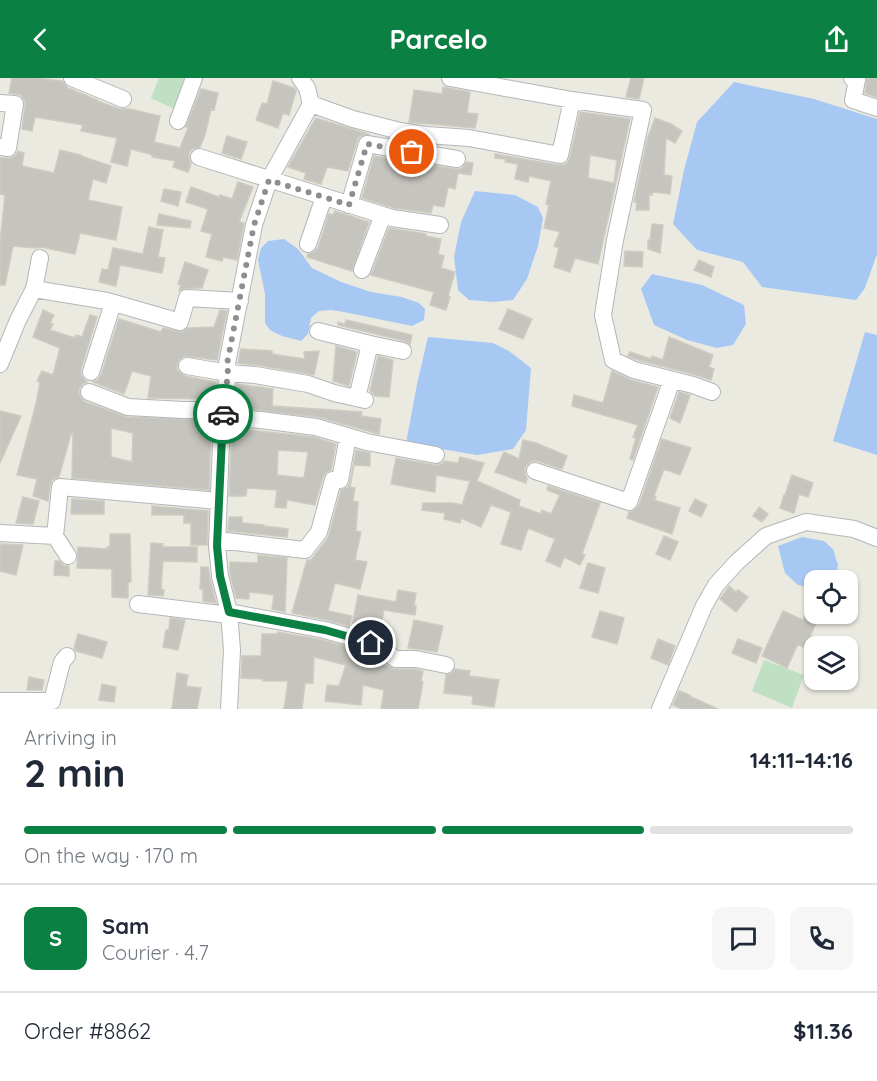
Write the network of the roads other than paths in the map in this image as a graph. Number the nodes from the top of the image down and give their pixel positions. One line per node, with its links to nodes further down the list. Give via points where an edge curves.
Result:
1 (72, 78): 6 (street)
2 (194, 78): 12 (street)
3 (300, 78): 10 (street)
4 (852, 78): 11 (street, via 857,80 853,100)
5 (456, 79): 8 (street)
6 (108, 85): 7 (street)
7 (123, 99)
8 (572, 100): 10 (street, via 560,155 470,138 400,131); 34 (street, via 643,110 603,315 613,360)
9 (0, 103): 13 (street, via 15,104 8,148)
10 (311, 104): 16 (street)
11 (877, 108)
12 (178, 120)
13 (0, 147)
14 (199, 157): 16 (street)
15 (457, 159): 18 (street, via 367,144)
16 (269, 180): 17 (street); 25 (street, via 254,225)
17 (324, 197): 18 (street); 21 (street)
18 (349, 205): 19 (street)
19 (382, 215): 20 (street); 23 (street)
20 (440, 225)
21 (308, 244)
22 (40, 258): 24 (street)
23 (362, 270)
24 (34, 289): 26 (street); 30 (street)
25 (240, 301): 26 (street, via 187,298 180,322); 33 (street)
26 (113, 303): 32 (street)
27 (318, 331): 28 (street)
28 (370, 344): 29 (street); 33 (street, via 361,399 308,384)
29 (403, 351)
30 (0, 364)
31 (187, 366): 33 (street)
32 (91, 372)
33 (228, 373): 37 (street)
34 (672, 380): 35 (street); 40 (street, via 629,502)
35 (712, 392)
36 (89, 393): 37 (street, via 128,407)
37 (223, 414): 38 (street, via 316,427); 41 (street)
38 (348, 436): 39 (street); 45 (street, via 340,480 333,480 319,532 305,550)
39 (436, 455)
40 (535, 471)
41 (219, 501): 43 (street, via 60,487); 45 (street)
42 (0, 533): 43 (street)
43 (55, 536): 46 (street)
44 (877, 538): 53 (street, via 854,529 806,522 765,536 716,585)
45 (217, 540): 48 (street)
46 (68, 556)
47 (138, 604): 48 (street)
48 (229, 613): 50 (street, via 337,633 371,643 396,659); 52 (street)
49 (67, 656): 51 (street, via 52,701)
50 (446, 665)
51 (0, 701)
52 (229, 709)
53 (660, 709)

